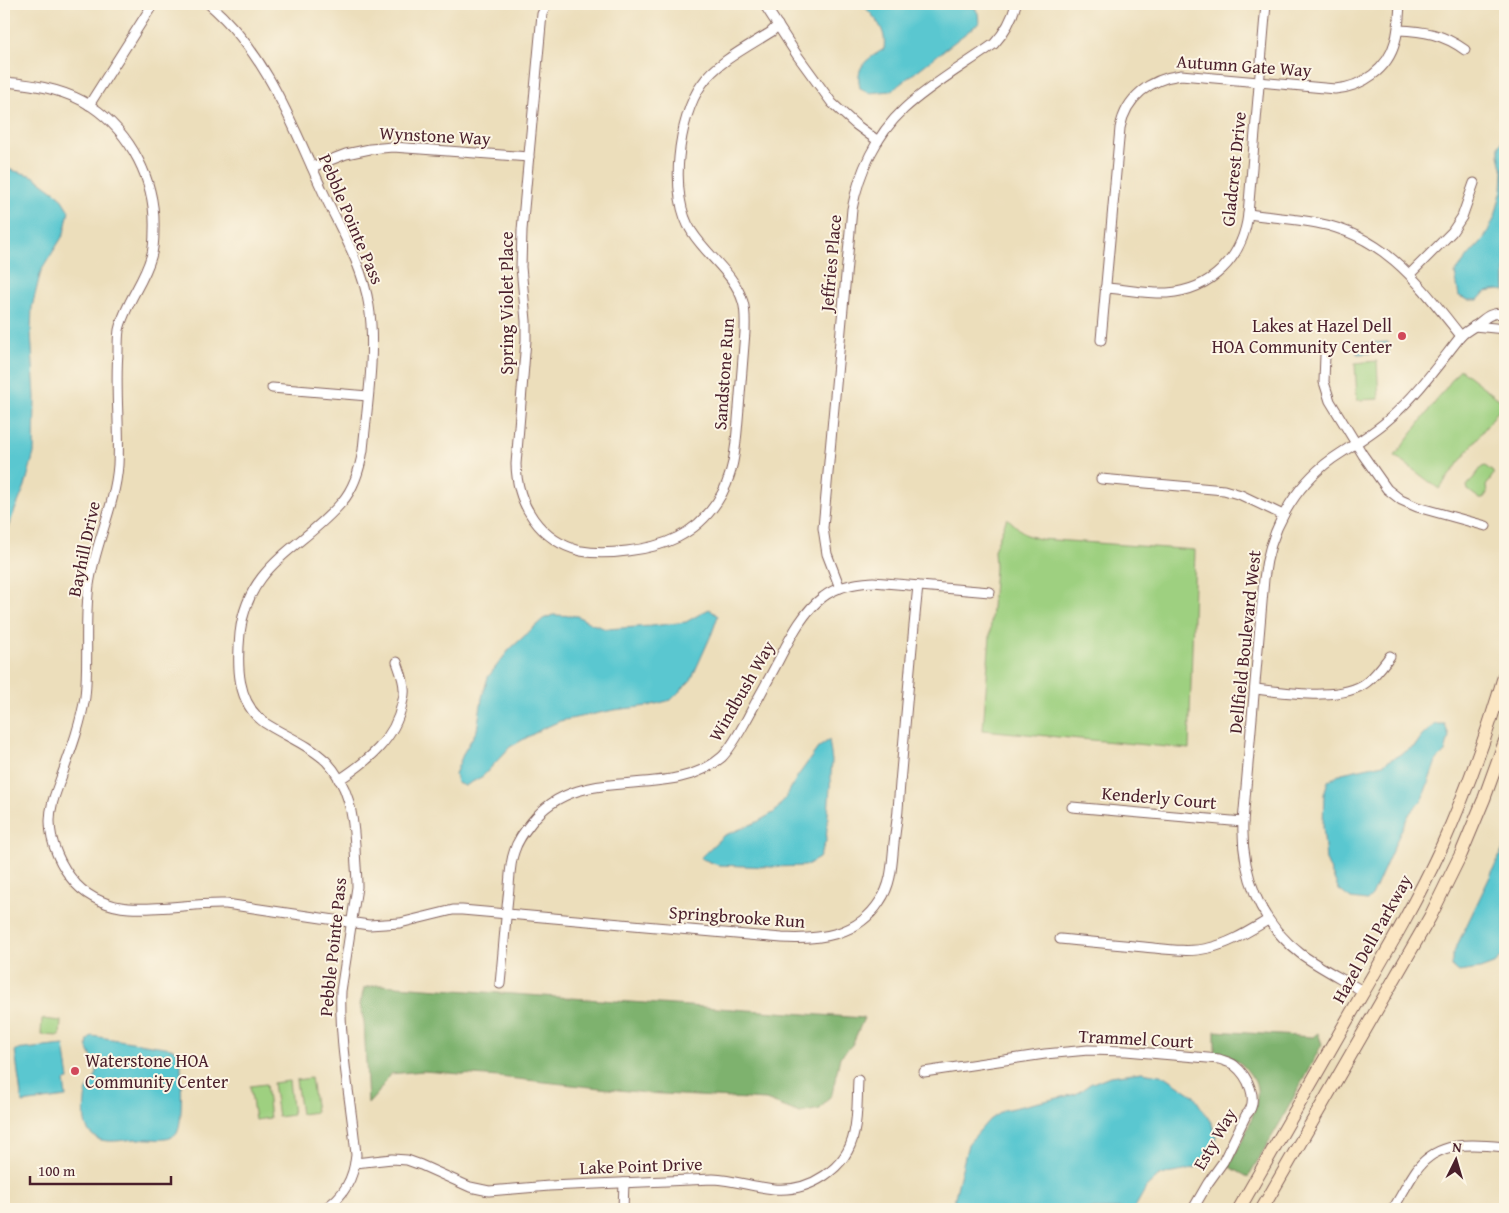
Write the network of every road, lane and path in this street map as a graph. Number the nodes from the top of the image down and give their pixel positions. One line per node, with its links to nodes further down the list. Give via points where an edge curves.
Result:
1 (153, 4): 13 (street)
2 (209, 4): 16 (street, Pebble Pointe Pass, via 253,51 284,106)
3 (547, 4): 15 (street, Spring Violet Place, via 542,14)
4 (764, 4): 8 (street)
5 (1016, 4): 14 (street, Jeffries Place, via 1003,34 994,44 904,109)
6 (1266, 4): 12 (street, Gladcrest Drive)
7 (1400, 4): 9 (street, Autumn Gate Way)
8 (778, 25): 14 (street, via 832,103); 33 (street, Sandstone Run, via 716,68 702,83 690,105 682,138 678,189 684,219 737,289 746,317 730,474 716,504 690,530 656,546)
9 (1398, 30): 10 (street, via 1426,32); 12 (street, Autumn Gate Way, via 1387,61 1380,70 1351,86 1335,89)
10 (1465, 50)
11 (4, 82): 13 (street, Bayhill Drive, via 43,87)
12 (1260, 82): 18 (street, Gladcrest Drive); 20 (street, Autumn Gate Way, via 1172,76 1151,84 1132,100 1120,128)
13 (89, 105): 47 (street, Bayhill Drive, via 118,130 137,158 147,182 154,222 152,255 119,332 117,477 89,584 82,710 52,802 50,824 55,851 78,886 107,904 127,908 226,904)
14 (878, 141): 35 (street, Jeffries Place, via 856,189 852,209 823,528 827,554)
15 (529, 158): 16 (street, Wynstone Way, via 393,147 346,154); 33 (street, Spring Violet Place, via 521,267 526,321 525,365 516,478 524,504 548,534 567,546)
16 (312, 167): 28 (street, Pebble Pointe Pass, via 364,284 372,350)
17 (1474, 183): 19 (street, via 1462,217 1452,232)
18 (1248, 214): 19 (street, via 1318,223 1356,235 1373,244); 20 (street, Gladcrest Drive, via 1244,234 1233,257 1200,285 1165,293)
19 (1410, 274): 24 (street)
20 (1105, 288): 25 (street, Autumn Gate Way)
21 (1505, 313): 22 (street, Dellfield Boulevard West, via 1484,317)
22 (1474, 326): 23 (street); 24 (street, Dellfield Boulevard West)
23 (1505, 329)
24 (1461, 336): 29 (street, Dellfield Boulevard West, via 1409,402)
25 (1102, 340)
26 (1325, 355): 29 (street, via 1327,393)
27 (272, 388): 28 (street)
28 (368, 396): 42 (street, Pebble Pointe Pass, via 363,450 353,483 343,501 257,582 247,600 240,632 239,676 248,704 265,722 312,749)
29 (1356, 443): 31 (street, Dellfield Boulevard West, via 1317,472); 32 (street, via 1380,480 1400,500)
30 (1101, 479): 31 (street, via 1224,490)
31 (1283, 515): 40 (street, Dellfield Boulevard West, via 1265,568)
32 (1486, 526)
33 (602, 553)
34 (918, 586): 35 (street, Windbush Way, via 873,582); 36 (street, Windbush Way); 45 (street, Springbrooke Run, via 890,878 880,902 868,915 838,934 804,939)
35 (840, 588): 45 (street, Windbush Way, via 822,597 804,617 738,735 724,755 710,766 677,778 577,791 545,807 522,834 514,853)
36 (990, 592)
37 (1390, 656): 40 (street, via 1368,681 1340,694)
38 (397, 662): 42 (street, via 404,694 392,731 367,760)
39 (1505, 672): 50 (main road, Hazel Dell Parkway, via 1480,751 1449,829 1409,912)
40 (1255, 689): 44 (street, Dellfield Boulevard West)
41 (1505, 741): 61 (main road, via 1461,854 1430,917)
42 (339, 780): 47 (street, Pebble Pointe Pass, via 352,810 354,827 357,887)
43 (1072, 807): 44 (street, Kenderly Court)
44 (1243, 822): 46 (street, Dellfield Boulevard West, via 1246,868)
45 (506, 914): 47 (street, Springbrooke Run, via 453,910 385,925); 49 (street, Windbush Way)
46 (1268, 920): 48 (street, via 1230,941 1196,950); 50 (street, Dellfield Boulevard West, via 1299,952)
47 (352, 922): 55 (street, Pebble Pointe Pass, via 340,1006)
48 (1060, 939)
49 (500, 984)
50 (1364, 992): 60 (main road, Hazel Dell Parkway)
51 (924, 1072): 53 (street, Trammel Court, via 1045,1054 1099,1050 1219,1060 1234,1066)
52 (858, 1080): 56 (street, Lake Point Drive, via 852,1142 836,1166 811,1184 774,1189 723,1180)
53 (1248, 1083): 59 (street, Esty Way, via 1253,1101 1250,1110 1223,1162)
54 (1505, 1147): 62 (street, via 1453,1146 1430,1156 1417,1169)
55 (355, 1163): 56 (street, Lake Point Drive, via 407,1160 470,1187 489,1191); 57 (street, Pebble Pointe Pass, via 347,1187)
56 (624, 1183): 58 (street)
57 (324, 1209)
58 (623, 1209)
59 (1192, 1209)
60 (1239, 1209)
61 (1262, 1209)
62 (1393, 1209)

